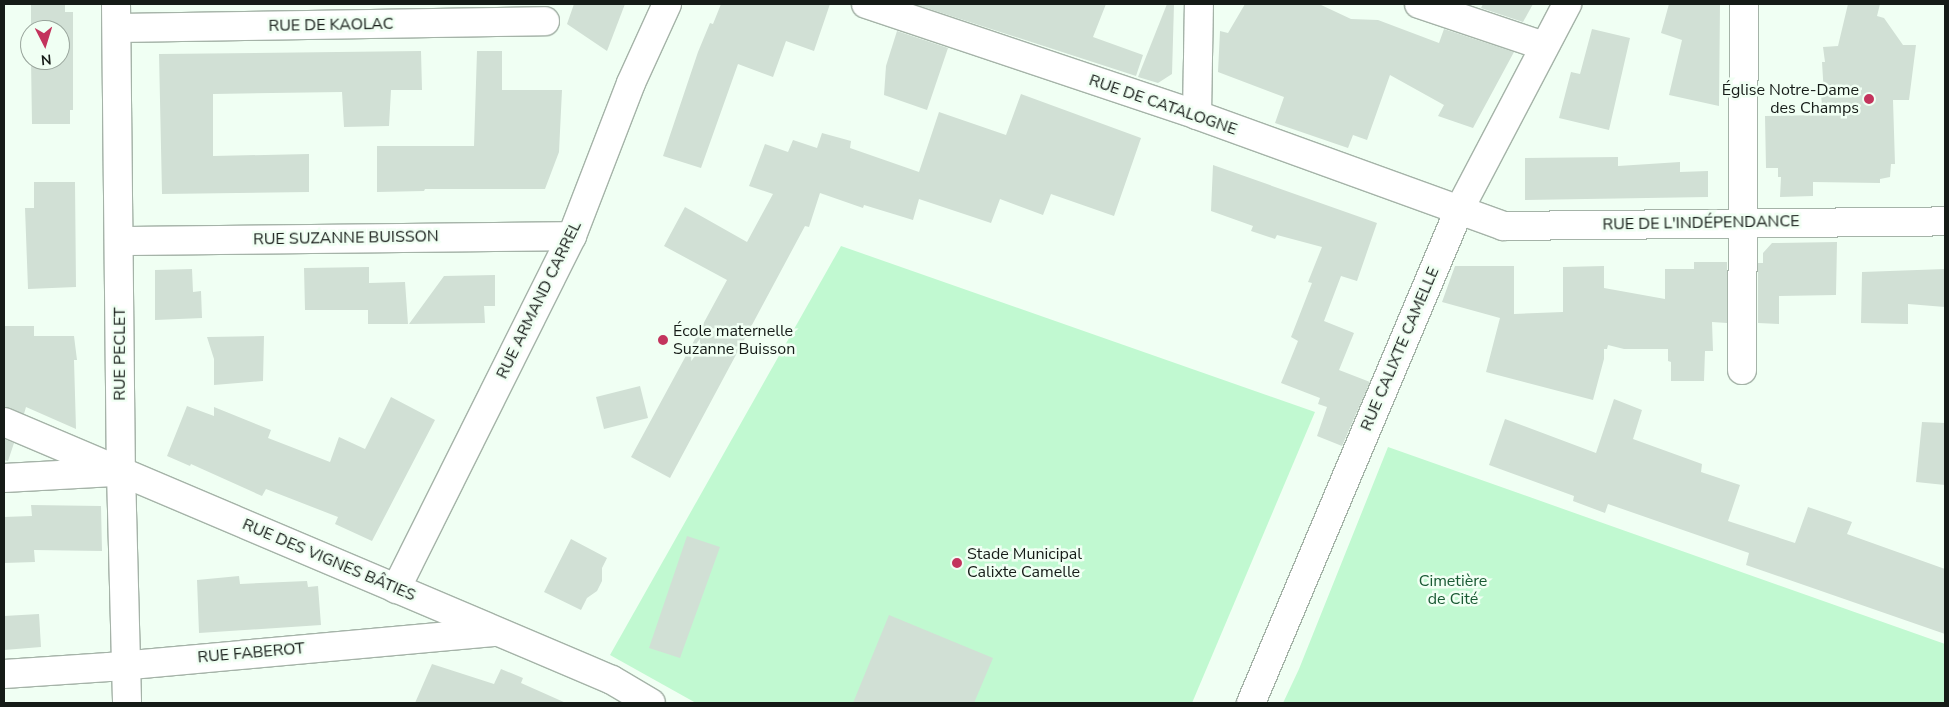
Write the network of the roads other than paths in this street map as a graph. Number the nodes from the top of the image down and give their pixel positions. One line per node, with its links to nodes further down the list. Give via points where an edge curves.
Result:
1 (666, 4): 14 (street, RUE ARMAND CARREL, via 631,83)
2 (866, 4): 10 (street, RUE DE CATALOGNE)
3 (1199, 4): 10 (street)
4 (1419, 4): 9 (street)
5 (1567, 4): 9 (street, RUE CALIXTE CAMELLE)
6 (1744, 4): 13 (street)
7 (117, 16): 8 (street, RUE DE KAOLAC); 15 (street, RUE PECLET)
8 (545, 21)
9 (1544, 46): 11 (street, RUE CALIXTE CAMELLE)
10 (1197, 115): 11 (street, RUE DE CATALOGNE)
11 (1459, 210): 13 (street, RUE DE L'INDÉPENDANCE, via 1504,226); 26 (street, RUE CALIXTE CAMELLE)
12 (1945, 221): 13 (street, RUE DE L'INDÉPENDANCE)
13 (1743, 222): 16 (street)
14 (572, 236): 15 (street, RUE SUZANNE BUISSON); 20 (street, RUE ARMAND CARREL)
15 (119, 241): 18 (street, RUE PECLET)
16 (1742, 370)
17 (4, 422): 18 (street, RUE DES VIGNES BÂTIES)
18 (121, 472): 19 (street); 20 (street, RUE DES VIGNES BÂTIES); 22 (street, RUE PECLET)
19 (4, 478)
20 (396, 589): 21 (street, RUE DES VIGNES BÂTIES)
21 (498, 632): 22 (street, RUE FABEROT); 25 (street, RUE DES VIGNES BÂTIES, via 612,680)
22 (127, 664): 23 (street, RUE FABEROT); 24 (street, RUE PECLET)
23 (4, 674)
24 (127, 703)
25 (652, 703)
26 (1251, 703)

